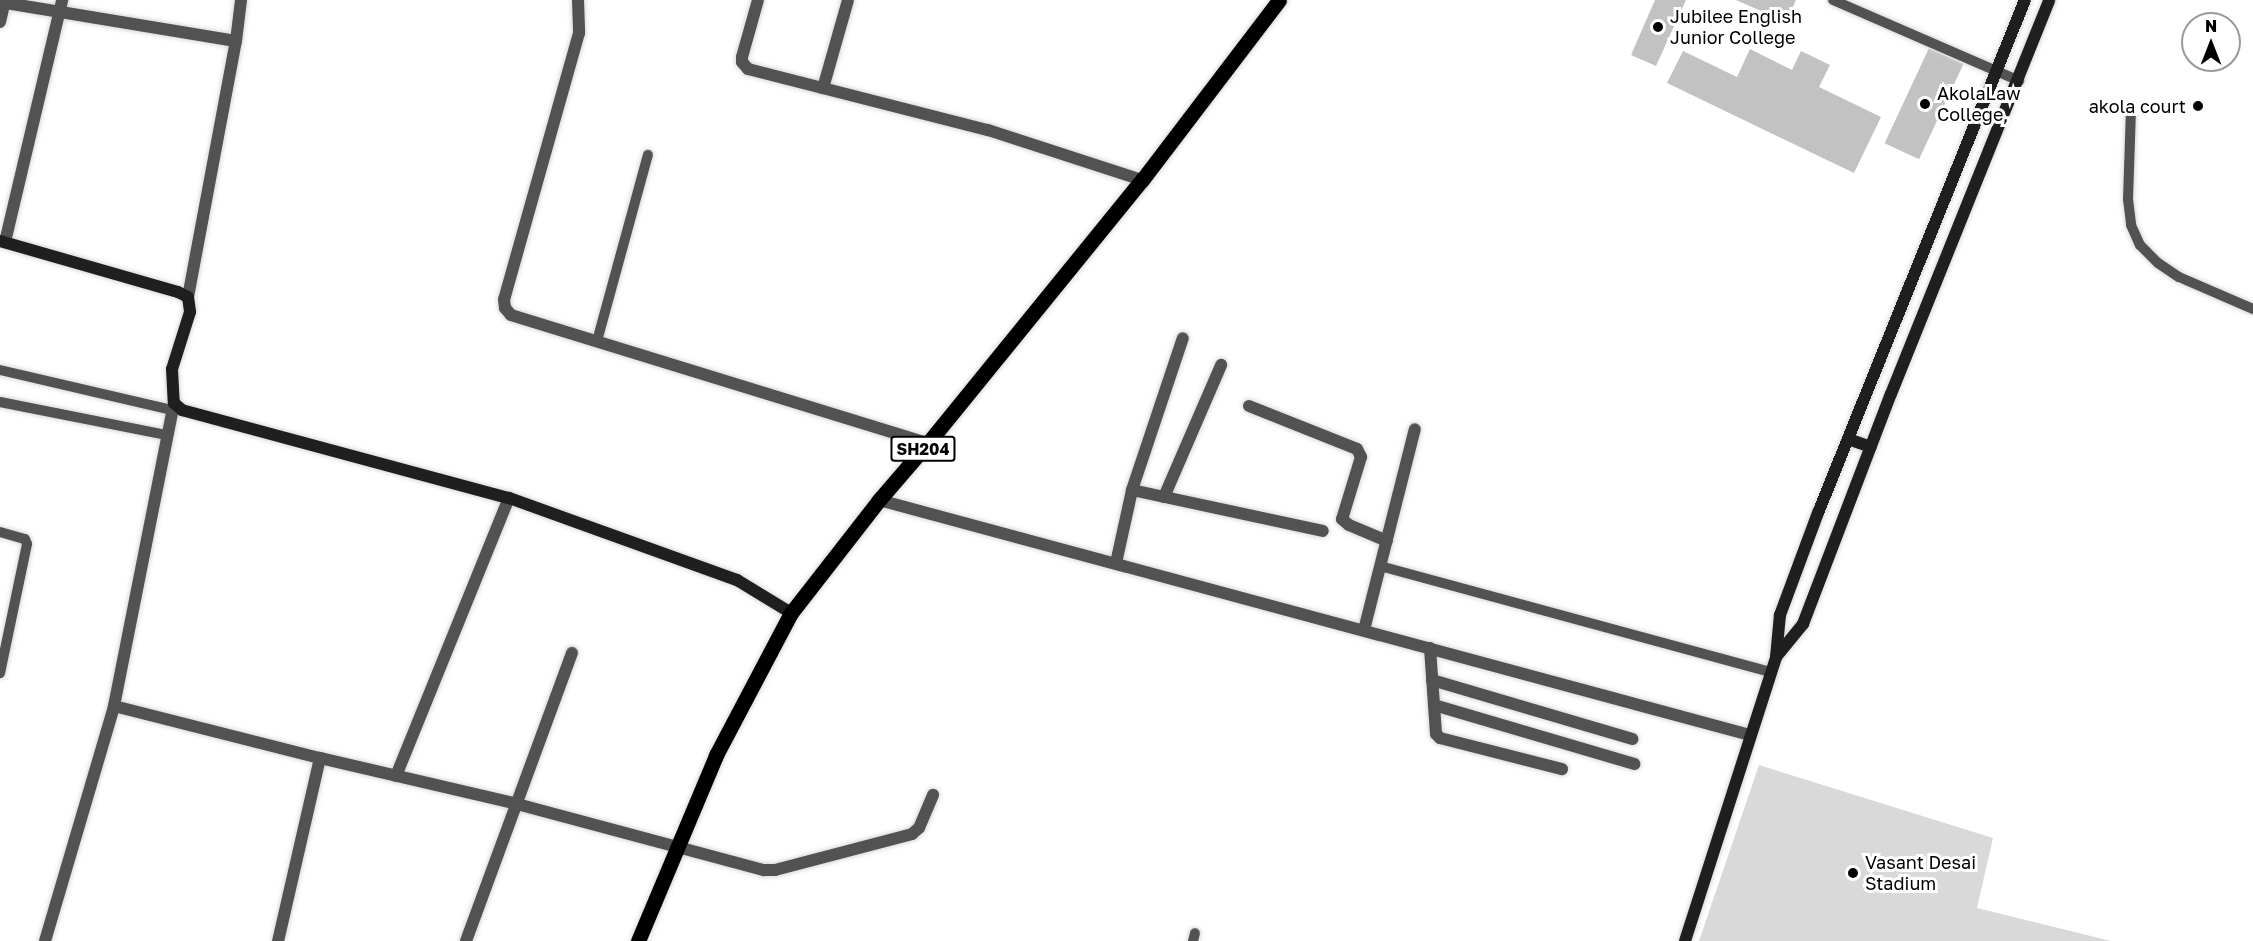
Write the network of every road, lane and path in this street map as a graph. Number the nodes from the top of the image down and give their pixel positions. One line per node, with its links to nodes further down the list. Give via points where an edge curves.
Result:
1 (241, 0): 12 (street)
2 (578, 0): 23 (street, via 579,33 504,299 510,315)
3 (758, 0): 15 (street, via 742,57 744,67)
4 (848, 0): 15 (street)
5 (1279, 0): 18 (main road, SH204)
6 (1833, 0): 13 (lane)
7 (2025, 0): 13 (street)
8 (2049, 0): 14 (street)
9 (3, 2): 10 (street); 11 (street)
10 (61, 6): 12 (street); 19 (street)
11 (0, 22)
12 (236, 41): 20 (street)
13 (1997, 71): 14 (lane); 31 (street)
14 (2019, 81): 33 (street)
15 (823, 88): 18 (street, via 988,130)
16 (2132, 109): 21 (lane, via 2128,199 2131,225 2140,245 2179,277)
17 (648, 155): 23 (lane)
18 (1142, 180): 32 (main road, SH204)
19 (3, 242): 20 (street)
20 (188, 297): 27 (street, via 190,312 172,369)
21 (2253, 309)
22 (1183, 338): 34 (street)
23 (597, 341): 32 (street)
24 (1221, 364): 35 (street)
25 (0, 370): 27 (lane)
26 (0, 402): 30 (lane)
27 (173, 406): 30 (street); 36 (street)
28 (1249, 406): 40 (street, via 1357,449 1361,457 1342,519)
29 (1415, 429): 40 (street)
30 (166, 435): 52 (street)
31 (1848, 439): 33 (street); 47 (street, via 1780,615)
32 (928, 443): 37 (main road, SH204)
33 (1871, 447): 47 (street, via 1803,624)
34 (1132, 490): 35 (street); 41 (street)
35 (1164, 497): 38 (street)
36 (509, 498): 43 (street, via 737,580); 58 (street)
37 (879, 500): 41 (street); 43 (main road, SH204)
38 (1323, 531)
39 (0, 532): 48 (lane, via 25,539 27,544)
40 (1387, 541): 42 (street)
41 (1116, 563): 44 (street)
42 (1380, 566): 44 (street); 49 (lane)
43 (791, 613): 61 (main road, SH204, via 716,755)
44 (1364, 630): 45 (street)
45 (1430, 648): 50 (street); 53 (street)
46 (572, 653): 60 (street)
47 (1776, 657): 49 (street)
48 (0, 672)
49 (1771, 672): 53 (street)
50 (1432, 680): 51 (street); 54 (street)
51 (1434, 705): 56 (street); 57 (street, via 1436,734 1440,738)
52 (114, 706): 55 (street); 62 (street)
53 (1750, 735): 66 (street)
54 (1633, 739)
55 (320, 758): 58 (street); 63 (street)
56 (1634, 764)
57 (1562, 769)
58 (396, 776): 60 (street)
59 (933, 795): 61 (street, via 919,828 912,834 775,870 753,869)
60 (517, 804): 61 (street); 64 (street)
61 (676, 845): 65 (main road, SH204)
62 (45, 941)
63 (278, 941)
64 (466, 941)
65 (638, 941)
66 (1685, 941)

